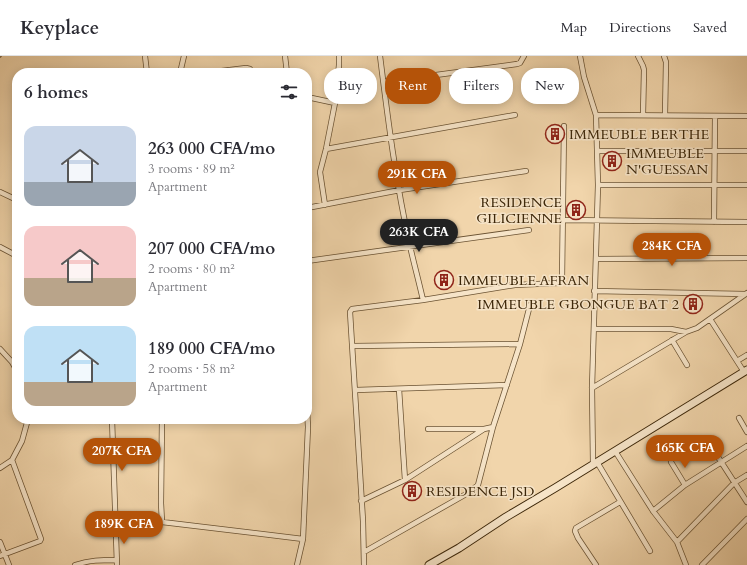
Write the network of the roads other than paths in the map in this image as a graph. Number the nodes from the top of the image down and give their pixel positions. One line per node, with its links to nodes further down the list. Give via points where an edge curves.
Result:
1 (145, 56): 10 (street)
2 (184, 56): 11 (street)
3 (284, 56): 12 (street)
4 (339, 56): 13 (street)
5 (380, 56): 14 (street)
6 (524, 56): 14 (street, via 517,64)
7 (580, 56): 19 (street)
8 (638, 56): 20 (street, via 643,66)
9 (664, 56): 21 (street)
10 (146, 68)
11 (181, 68)
12 (286, 68)
13 (339, 68)
14 (384, 82): 25 (street)
15 (312, 98): 16 (street)
16 (324, 101)
17 (335, 104): 26 (street)
18 (514, 115): 25 (street)
19 (596, 115): 20 (street); 28 (street)
20 (643, 115): 21 (street)
21 (665, 115): 22 (street)
22 (715, 116): 23 (street); 27 (street)
23 (747, 116)
24 (564, 126): 39 (street)
25 (391, 137): 26 (street); 34 (street)
26 (326, 149): 37 (street, via 320,172)
27 (715, 150): 28 (street); 29 (street); 33 (street)
28 (597, 151): 31 (street)
29 (747, 151)
30 (526, 171): 34 (street)
31 (598, 185): 33 (street); 40 (street)
32 (747, 185): 33 (street)
33 (714, 186): 41 (street)
34 (400, 190): 37 (street); 45 (street)
35 (0, 192): 36 (street)
36 (12, 198)
37 (325, 205): 38 (street)
38 (312, 207)
39 (562, 220): 40 (street); 52 (street, via 560,283 515,285)
40 (597, 221): 41 (street); 48 (street)
41 (714, 222): 42 (street)
42 (747, 222)
43 (529, 230): 45 (street)
44 (0, 246): 46 (street)
45 (410, 246): 49 (street); 52 (street)
46 (12, 253)
47 (747, 258): 48 (street)
48 (596, 259): 50 (street)
49 (312, 260)
50 (594, 291): 51 (street); 55 (street)
51 (746, 293): 54 (street)
52 (424, 300): 59 (street, via 352,309 350,312)
53 (530, 305): 58 (street)
54 (710, 319): 56 (street); 62 (street)
55 (594, 329): 56 (street, via 671,329); 67 (street)
56 (686, 332): 57 (street)
57 (672, 340): 64 (street); 67 (street)
58 (520, 344): 59 (street); 66 (street)
59 (353, 346): 69 (street)
60 (0, 349): 63 (street)
61 (747, 355): 62 (street)
62 (736, 361): 65 (street)
63 (12, 362)
64 (687, 365)
65 (745, 371): 81 (main road)
66 (507, 385): 68 (street); 75 (street)
67 (592, 388): 85 (street)
68 (399, 389): 69 (street); 88 (street)
69 (356, 390): 91 (street)
70 (739, 418): 78 (street)
71 (27, 424): 82 (street, via 22,441)
72 (112, 424): 97 (street)
73 (162, 424): 96 (street)
74 (308, 424): 98 (street)
75 (493, 427): 77 (street); 102 (street, via 478,485)
76 (428, 429): 77 (street)
77 (484, 429): 88 (street)
78 (747, 432)
79 (707, 440): 84 (street)
80 (747, 446): 84 (street)
81 (615, 451): 85 (main road); 94 (street)
82 (12, 460): 86 (street); 103 (street, via 41,539)
83 (671, 462): 90 (street)
84 (721, 462): 89 (street); 90 (street)
85 (595, 463): 92 (street); 110 (main road)
86 (0, 468)
87 (747, 475): 89 (street)
88 (406, 480): 91 (street)
89 (734, 484): 93 (street); 100 (street)
90 (685, 485): 94 (street)
91 (362, 501): 102 (street)
92 (620, 502): 101 (street); 111 (street, via 576,528 578,538)
93 (747, 502)
94 (653, 511): 100 (street)
95 (747, 519): 113 (street)
96 (162, 522): 97 (street); 98 (street)
97 (115, 526): 104 (street)
98 (303, 539): 108 (street)
99 (0, 542): 103 (street)
100 (677, 542): 112 (street)
101 (650, 551)
102 (364, 552): 109 (street)
103 (2, 555): 106 (street)
104 (117, 562): 105 (street, via 97,560)
105 (85, 563): 107 (street)
106 (9, 565)
107 (76, 565)
108 (297, 565)
109 (364, 565)
110 (429, 565)
111 (596, 565)
112 (686, 565)
113 (702, 565)

